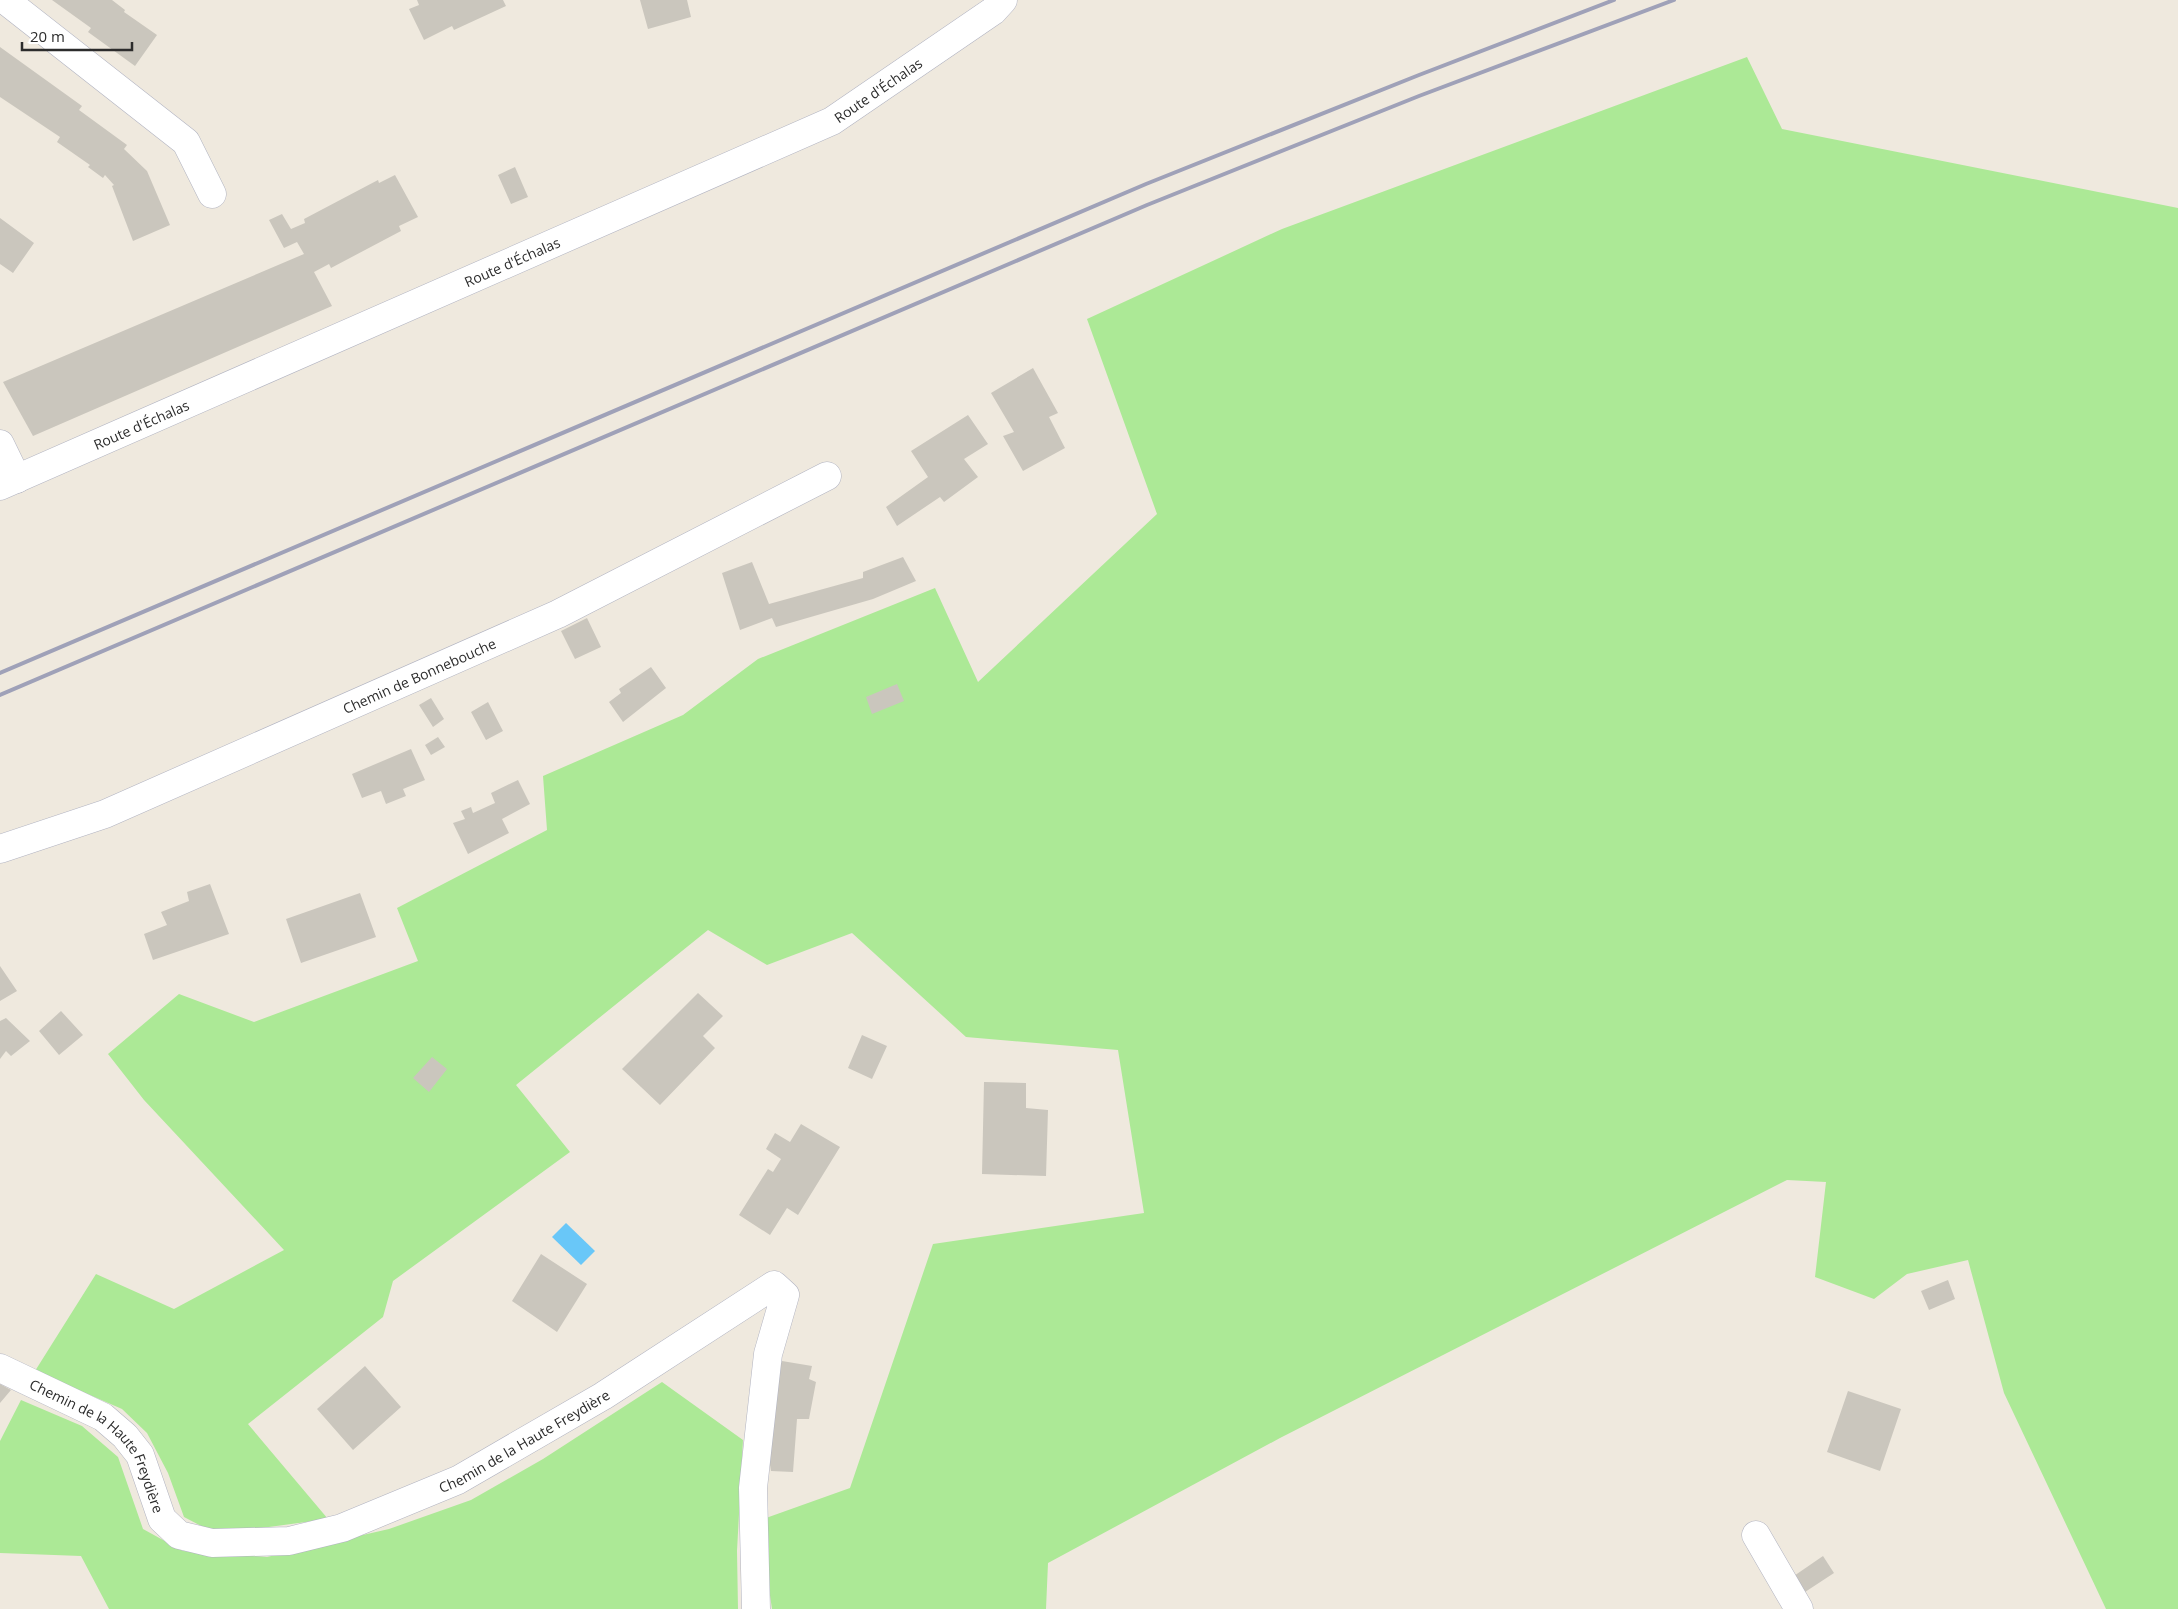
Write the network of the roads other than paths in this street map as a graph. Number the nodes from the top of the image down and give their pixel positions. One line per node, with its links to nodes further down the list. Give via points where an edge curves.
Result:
1 (5, 0): 3 (street, via 186,142)
2 (1003, 0): 6 (street, Route d'Échalas, via 993,11 832,121)
3 (212, 194)
4 (0, 444): 6 (street)
5 (827, 476): 7 (street, Chemin de Bonnebouche, via 558,614 105,814)
6 (9, 482)
7 (0, 849)
8 (0, 1368): 10 (street, Chemin de la Haute Freydière, via 103,1417 125,1436 140,1455 162,1519 178,1535 212,1543 289,1541 342,1528 458,1480 603,1396 774,1285 784,1294 768,1354 753,1488)
9 (1756, 1535): 11 (street)
10 (756, 1609)
11 (1799, 1609)

